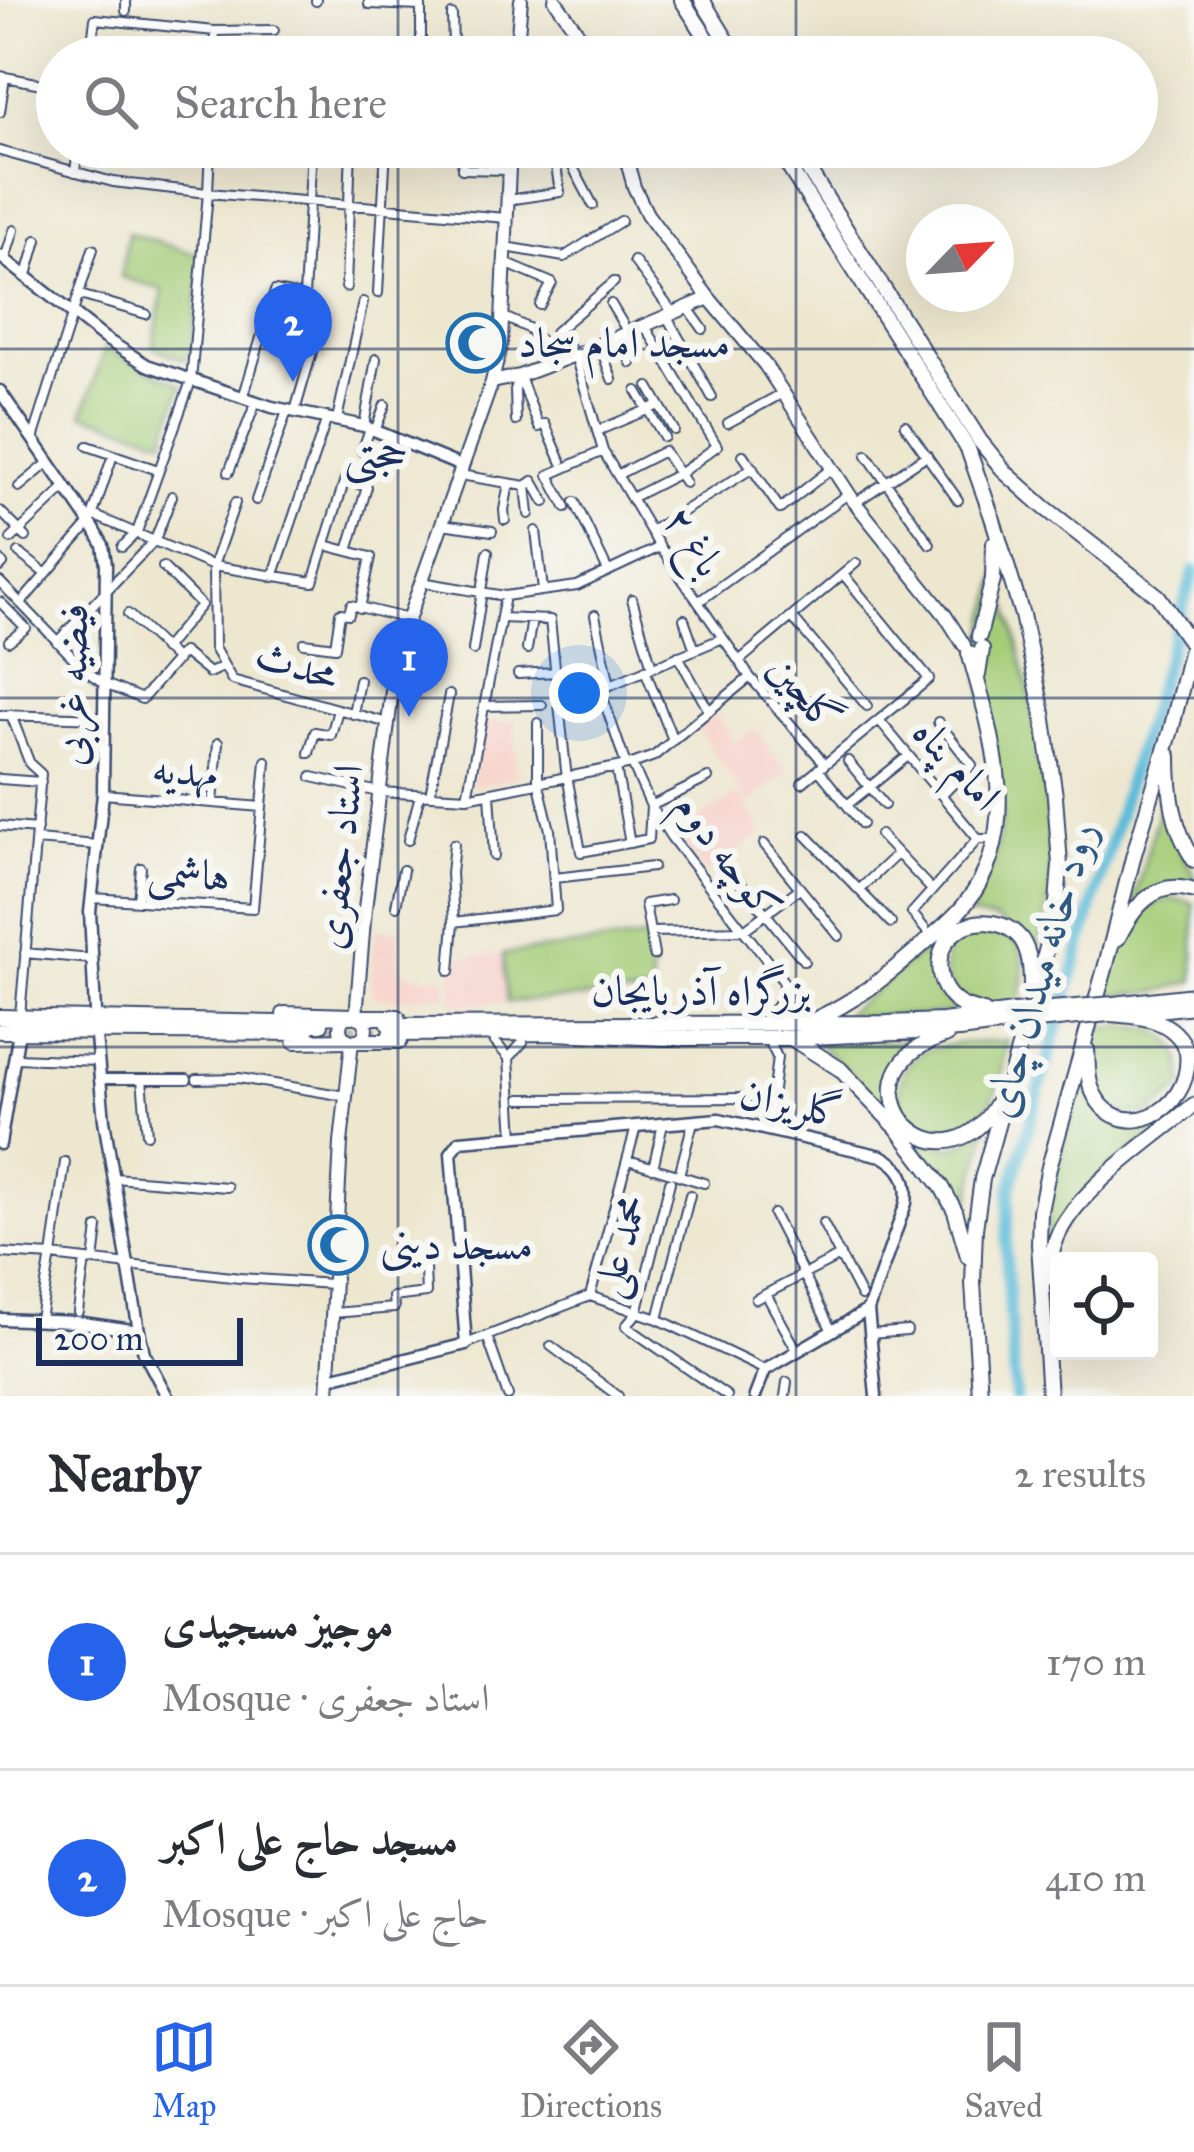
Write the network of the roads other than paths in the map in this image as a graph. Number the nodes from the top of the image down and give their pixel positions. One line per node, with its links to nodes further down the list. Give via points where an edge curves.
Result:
1 (555, 0): 14 (main road)
2 (682, 0): 15 (highway)
3 (702, 0): 16 (highway)
4 (369, 2): 11 (street, via 422,6)
5 (521, 2): 13 (main road)
6 (452, 15): 12 (street)
7 (274, 30): 8 (street)
8 (215, 31): 9 (street, via 95,19); 10 (street)
9 (93, 36)
10 (215, 36)
11 (421, 36)
12 (453, 36)
13 (518, 36)
14 (580, 36)
15 (705, 36)
16 (724, 36)
17 (2, 76): 18 (street); 19 (street)
18 (36, 83)
19 (0, 112)
20 (0, 151): 21 (street)
21 (36, 161)
22 (61, 168): 35 (street)
23 (75, 168): 35 (street)
24 (209, 168): 36 (street)
25 (311, 168): 38 (street)
26 (350, 168): 39 (street)
27 (385, 168): 41 (street)
28 (462, 168): 34 (street)
29 (557, 168): 37 (street, via 560,192)
30 (574, 168): 40 (street)
31 (629, 168): 56 (main road, via 647,214)
32 (789, 168): 130 (highway, via 968,449)
33 (807, 168): 178 (highway, via 980,441 1044,507 1158,596)
34 (509, 170): 37 (main road, استاد جعفری)
35 (75, 172): 36 (street)
36 (208, 193): 38 (street); 76 (street)
37 (508, 200): 42 (main road, استاد جعفری)
38 (309, 201): 39 (street); 83 (street, via 304,297 275,291)
39 (349, 205): 41 (street); 53 (street)
40 (593, 205)
41 (383, 208): 42 (street); 54 (street)
42 (507, 218): 46 (main road, استاد جعفری)
43 (621, 221): 46 (street, via 564,257)
44 (14, 230): 48 (street)
45 (37, 240): 51 (street)
46 (506, 247): 50 (main road, استاد جعفری)
47 (94, 249): 55 (street)
48 (2, 257): 51 (street)
49 (634, 261): 63 (street)
50 (505, 263): 59 (street, via 552,283); 65 (main road, استاد جعفری)
51 (27, 275): 61 (street)
52 (614, 282): 71 (street, via 555,332)
53 (346, 287)
54 (379, 293)
55 (80, 295): 61 (street); 62 (street)
56 (710, 298): 60 (main road); 81 (main road)
57 (363, 302): 88 (street)
58 (610, 304): 68 (street)
59 (540, 305)
60 (688, 308): 63 (main road); 67 (street)
61 (73, 312): 76 (street, via 124,352); 96 (street)
62 (146, 314)
63 (670, 315): 66 (main road); 82 (street)
64 (322, 316): 86 (street)
65 (502, 316): 69 (street); 77 (main road, استاد جعفری)
66 (645, 326): 68 (main road); 111 (street, via 718,446)
67 (703, 329)
68 (624, 334): 70 (main road); 73 (street)
69 (542, 343)
70 (599, 344): 71 (main road); 75 (street)
71 (575, 355): 74 (main road); 94 (street, باغ ۲)
72 (376, 359): 92 (street)
73 (632, 363)
74 (519, 376): 77 (main road); 89 (street); 104 (street)
75 (612, 379)
76 (191, 381): 83 (street); 108 (street)
77 (491, 382): 109 (main road, استاد جعفری)
78 (649, 388): 85 (street)
79 (0, 391): 96 (street, فیضیه غربی)
80 (637, 392): 87 (street)
81 (783, 393): 90 (street); 107 (main road)
82 (712, 397)
83 (250, 400): 86 (street); 110 (street)
84 (385, 405): 92 (street)
85 (659, 406): 87 (street); 93 (street)
86 (291, 410): 88 (street); 122 (street)
87 (648, 411): 94 (street); 95 (street)
88 (332, 418): 92 (street); 152 (street)
89 (516, 421)
90 (728, 423)
91 (905, 425): 103 (street)
92 (370, 429): 98 (street); 109 (street)
93 (674, 430)
94 (597, 431): 99 (street, باغ ۲)
95 (664, 437)
96 (33, 440): 105 (street, فیضیه غربی)
97 (88, 446): 100 (street)
98 (362, 451)
99 (603, 451): 112 (street, باغ ۲); 149 (street, via 549,475)
100 (113, 455): 108 (street); 128 (street)
101 (743, 455): 106 (street)
102 (867, 455): 115 (street)
103 (927, 455): 115 (street); 123 (street)
104 (561, 461)
105 (48, 463): 117 (street); 118 (street, فیضیه غربی)
106 (753, 468): 107 (street, via 780,509); 134 (street)
107 (832, 468): 121 (main road)
108 (158, 470): 135 (street)
109 (460, 470): 113 (street); 131 (main road, استاد جعفری)
110 (229, 472)
111 (679, 473): 112 (street, via 664,451); 114 (street); 120 (street)
112 (617, 475): 120 (street, باغ ۲)
113 (509, 483): 116 (street); 129 (street)
114 (685, 483)
115 (884, 483): 121 (street); 139 (street)
116 (526, 486): 124 (street, via 533,481); 127 (street)
117 (19, 487)
118 (65, 488): 128 (street, فیضیه غربی); 136 (street)
119 (172, 496): 138 (street)
120 (631, 498): 134 (street, باغ ۲)
121 (852, 498): 162 (street); 177 (main road)
122 (256, 500)
123 (958, 500)
124 (545, 502)
125 (235, 503): 147 (street)
126 (0, 511): 136 (street)
127 (530, 514)
128 (92, 519): 135 (street); 150 (street); 157 (street, فیضیه غربی)
129 (505, 520)
130 (993, 520): 155 (highway); 165 (highway)
131 (440, 524): 132 (street); 154 (main road, استاد جعفری)
132 (492, 531)
133 (536, 531): 156 (street)
134 (651, 531): 142 (street, باغ ۲)
135 (136, 532): 138 (street); 141 (street)
136 (22, 534): 137 (street)
137 (11, 539)
138 (155, 540): 147 (street); 157 (street)
139 (930, 544)
140 (325, 545): 143 (street); 143 (street, via 345,479 367,487); 152 (street, via 313,581)
141 (122, 547)
142 (660, 547): 149 (street); 162 (street, باغ ۲)
143 (348, 551): 164 (street, via 371,557)
144 (488, 551): 158 (street)
145 (19, 553): 150 (street)
146 (856, 563): 151 (street)
147 (212, 566): 152 (street); 186 (street, محدث, via 214,648)
148 (163, 567): 179 (street, via 202,605)
149 (608, 571): 156 (street)
150 (46, 574): 163 (street)
151 (843, 574): 168 (street); 205 (street, via 929,679)
152 (273, 577)
153 (0, 582): 163 (street)
154 (420, 582): 158 (street); 170 (main road, استاد جعفری)
155 (1014, 588): 165 (highway, via 1002,589); 281 (highway, via 1043,713 1060,865 1056,916)
156 (543, 590): 159 (street)
157 (108, 592): 175 (street); 192 (street, فیضیه غربی)
158 (482, 593): 159 (street); 181 (street)
159 (505, 596): 169 (street)
160 (632, 599): 187 (street)
161 (0, 602): 174 (street, via 26,628)
162 (698, 602): 173 (street, باغ ۲)
163 (21, 603): 175 (street)
164 (360, 608): 170 (street); 176 (street, via 340,613 335,647)
165 (987, 609): 177 (highway)
166 (128, 614): 179 (street)
167 (595, 615): 193 (street)
168 (792, 617): 185 (street); 199 (street)
169 (501, 618): 171 (street); 197 (street)
170 (408, 619): 207 (main road, استاد جعفری)
171 (532, 619): 180 (street); 188 (street, via 550,620)
172 (684, 620): 182 (street)
173 (723, 638): 182 (street); 185 (street, باغ ۲)
174 (8, 641)
175 (57, 642): 192 (street)
176 (304, 643)
177 (973, 644): 242 (highway, via 999,794)
178 (1192, 645): 209 (highway)
179 (164, 649): 184 (street)
180 (527, 649)
181 (472, 650)
182 (695, 650): 183 (street)
183 (678, 656): 187 (street); 201 (street)
184 (177, 660): 186 (street, via 183,652 209,673); 192 (street, via 142,699)
185 (739, 661): 190 (street, گلچین)
186 (224, 666): 200 (street, محدث, via 232,680)
187 (649, 668): 193 (street); 210 (street)
188 (556, 672): 189 (street); 198 (street)
189 (518, 674)
190 (751, 677): 201 (street); 217 (street, گلچین)
191 (359, 680): 202 (street)
192 (105, 684): 204 (street, فیضیه غربی)
193 (610, 685): 194 (street)
194 (600, 689): 198 (street); 216 (street)
195 (449, 695): 229 (street)
196 (542, 705): 197 (street)
197 (484, 706): 231 (street)
198 (560, 706): 218 (street)
199 (867, 706)
200 (338, 710): 202 (street, محدث); 212 (street, via 331,735 315,732)
201 (709, 711): 210 (street)
202 (353, 714): 207 (street, محدث)
203 (6, 715): 204 (street); 222 (street)
204 (105, 718): 227 (street, فیضیه غربی)
205 (879, 720): 213 (street, امام پناه); 217 (street)
206 (938, 722): 230 (street, via 972,765)
207 (388, 723): 226 (main road, استاد جعفری)
208 (538, 723): 223 (street)
209 (1172, 730): 251 (highway, via 1171,799); 276 (highway)
210 (673, 740): 216 (street)
211 (218, 742): 232 (street)
212 (309, 753)
213 (908, 756): 225 (street); 230 (street, امام پناه)
214 (266, 760): 236 (street)
215 (848, 760): 225 (street)
216 (625, 766): 218 (street); 235 (street, کوچه دوم); 245 (street)
217 (822, 767): 224 (street); 233 (street, گلچین)
218 (567, 773): 223 (street); 245 (street, via 580,852)
219 (0, 778): 222 (street)
220 (312, 778): 226 (street)
221 (709, 778): 235 (street)
222 (41, 782): 239 (street)
223 (538, 782): 228 (street); 256 (street)
224 (802, 783)
225 (870, 787): 233 (street); 234 (street)
226 (379, 792): 229 (street); 285 (main road, استاد جعفری)
227 (103, 794): 232 (street, مهدیه); 246 (street, فیضیه غربی)
228 (490, 794): 231 (street); 250 (street)
229 (425, 795): 231 (street); 244 (street)
230 (942, 795): 242 (street, امام پناه)
231 (466, 797)
232 (213, 803): 236 (street, مهدیه)
233 (847, 805): 237 (street, گلچین)
234 (884, 805)
235 (651, 806): 245 (street, via 650,839); 269 (street, کوچه دوم)
236 (262, 807): 263 (street, هاشمی, via 253,908)
237 (862, 824)
238 (0, 826): 239 (street)
239 (37, 829): 243 (street)
240 (806, 835): 258 (street)
241 (880, 836): 249 (street)
242 (986, 839): 259 (street); 280 (highway, via 981,880 969,901)
243 (36, 840): 246 (street); 272 (street)
244 (408, 840)
245 (630, 843)
246 (97, 844): 261 (street, فیضیه غربی)
247 (454, 844): 266 (street)
248 (764, 844): 257 (street)
249 (897, 854): 258 (street); 259 (street)
250 (494, 856)
251 (1194, 860)
252 (653, 867): 256 (street)
253 (728, 867): 265 (street)
254 (141, 868): 263 (street)
255 (403, 870): 264 (street)
256 (554, 878): 266 (street, via 556,910)
257 (799, 889): 265 (street); 271 (street)
258 (859, 890): 267 (street)
259 (932, 890): 268 (street, via 912,913)
260 (1194, 891): 276 (highway, via 1168,887 1143,900)
261 (92, 898): 263 (street, هاشمی); 274 (street, فیضیه غربی)
262 (670, 900): 270 (street, via 645,904)
263 (138, 901)
264 (396, 906)
265 (767, 913): 269 (street); 275 (street)
266 (454, 922): 277 (street)
267 (891, 923)
268 (925, 928)
269 (744, 930): 270 (street); 278 (street, کوچه دوم)
270 (650, 932): 273 (street)
271 (839, 936)
272 (25, 953): 274 (street); 298 (street)
273 (653, 955)
274 (92, 959): 284 (street, فیضیه غربی)
275 (804, 961)
276 (1106, 965): 300 (highway)
277 (450, 971)
278 (783, 981): 288 (street, کوچه دوم); 293 (street)
279 (1194, 991): 283 (highway)
280 (867, 992): 288 (highway); 289 (highway, via 862,1012)
281 (1032, 1002): 287 (highway, via 1028,955 1010,929 981,922 953,934 939,961 946,990 969,1008); 309 (highway)
282 (1194, 1006): 283 (highway)
283 (1112, 1009): 287 (highway, bridge); 300 (highway, via 1156,1020 1181,1039 1190,1072 1177,1102 1136,1120 1108,1110 1090,1085)
284 (95, 1012): 290 (highway); 291 (highway)
285 (356, 1016): 291 (highway); 292 (highway); 301 (main road, استاد جعفری, via 340,1025)
286 (0, 1017): 298 (highway)
287 (1010, 1018): 289 (highway, بزرگراه آذربایجان); 294 (highway, بزرگراه آذربایجان)
288 (808, 1023): 289 (highway, بزرگراه آذربایجان); 293 (highway, بزرگراه آذربایجان)
289 (877, 1023)
290 (39, 1025): 291 (highway); 297 (highway); 298 (highway)
291 (317, 1028): 297 (highway); 301 (highway)
292 (390, 1029): 296 (highway, بزرگراه آذربایجان); 301 (highway); 302 (highway)
293 (763, 1030): 296 (highway, بزرگراه آذربایجان); 299 (highway, بزرگراه آذربایجان); 320 (street, via 777,1057)
294 (959, 1030): 299 (highway, بزرگراه آذربایجان); 309 (highway, via 903,1060 893,1096 909,1127 924,1138 959,1140 990,1114)
295 (0, 1031): 298 (highway)
296 (664, 1031): 303 (highway, via 626,1041)
297 (96, 1037): 306 (street)
298 (18, 1038): 304 (street); 306 (street); 316 (street)
299 (791, 1038): 344 (highway, via 840,1069 942,1187)
300 (1086, 1038): 350 (highway, via 1040,1211)
301 (352, 1041): 310 (main road)
302 (495, 1042): 303 (highway); 305 (street)
303 (524, 1042): 305 (street)
304 (0, 1046)
305 (509, 1058): 322 (street)
306 (98, 1061): 307 (street)
307 (99, 1079): 308 (street); 329 (street)
308 (142, 1079): 310 (street, via 238,1078); 321 (street)
309 (1009, 1081): 344 (highway, via 982,1178)
310 (346, 1096): 345 (main road)
311 (649, 1098): 312 (street); 313 (street); 318 (street)
312 (764, 1098)
313 (521, 1099)
314 (1194, 1105): 350 (highway, via 1071,1211 1052,1254)
315 (800, 1119): 323 (street)
316 (2, 1122): 324 (street)
317 (693, 1122): 318 (street, گلریزان); 320 (street, گلریزان); 328 (street)
318 (657, 1125): 319 (street, گلریزان); 327 (street)
319 (636, 1127): 322 (street, گلریزان); 325 (street)
320 (768, 1130): 323 (street, گلریزان)
321 (147, 1134)
322 (514, 1136): 363 (street, گلریزان, via 460,1141 452,1153)
323 (796, 1137): 351 (street, گلریزان, via 882,1156 903,1174 906,1203)
324 (0, 1144)
325 (628, 1160): 327 (street); 347 (street)
326 (65, 1162): 339 (street)
327 (653, 1168): 328 (street)
328 (679, 1175): 331 (street)
329 (112, 1178): 332 (street); 341 (street)
330 (670, 1182): 354 (street, محمد علی)
331 (704, 1183)
332 (226, 1187)
333 (690, 1195): 357 (street)
334 (773, 1214): 343 (street)
335 (824, 1223): 338 (street)
336 (98, 1228): 340 (street)
337 (0, 1253): 339 (street)
338 (840, 1256): 343 (street); 348 (street)
339 (51, 1258): 340 (street); 356 (street)
340 (90, 1260): 341 (street); 352 (street)
341 (128, 1264): 345 (street); 358 (street)
342 (425, 1268): 353 (street, via 426,1293 393,1297 394,1308)
343 (804, 1275): 346 (street); 359 (street)
344 (974, 1283): 377 (highway)
345 (334, 1284): 353 (main road)
346 (766, 1294): 349 (street); 364 (street)
347 (590, 1296): 354 (street); 362 (street)
348 (861, 1296)
349 (756, 1299)
350 (1044, 1307): 378 (highway)
351 (868, 1310): 359 (street); 361 (street)
352 (78, 1312)
353 (333, 1313): 367 (main road)
354 (637, 1313): 357 (street); 373 (street, محمد علی, via 626,1326)
355 (0, 1319): 356 (street)
356 (40, 1319): 358 (street)
357 (658, 1319): 366 (street)
358 (139, 1330): 369 (street)
359 (832, 1331): 366 (street)
360 (908, 1331): 361 (street)
361 (870, 1334): 376 (street)
362 (487, 1336): 363 (street); 371 (street)
363 (466, 1344): 367 (street)
364 (794, 1345)
365 (551, 1346): 372 (street)
366 (765, 1370): 374 (street)
367 (330, 1378): 370 (main road)
368 (787, 1382): 375 (street)
369 (167, 1396)
370 (328, 1396)
371 (508, 1396)
372 (618, 1396)
373 (727, 1396)
374 (755, 1396)
375 (785, 1396)
376 (876, 1396)
377 (980, 1396)
378 (1049, 1396)

